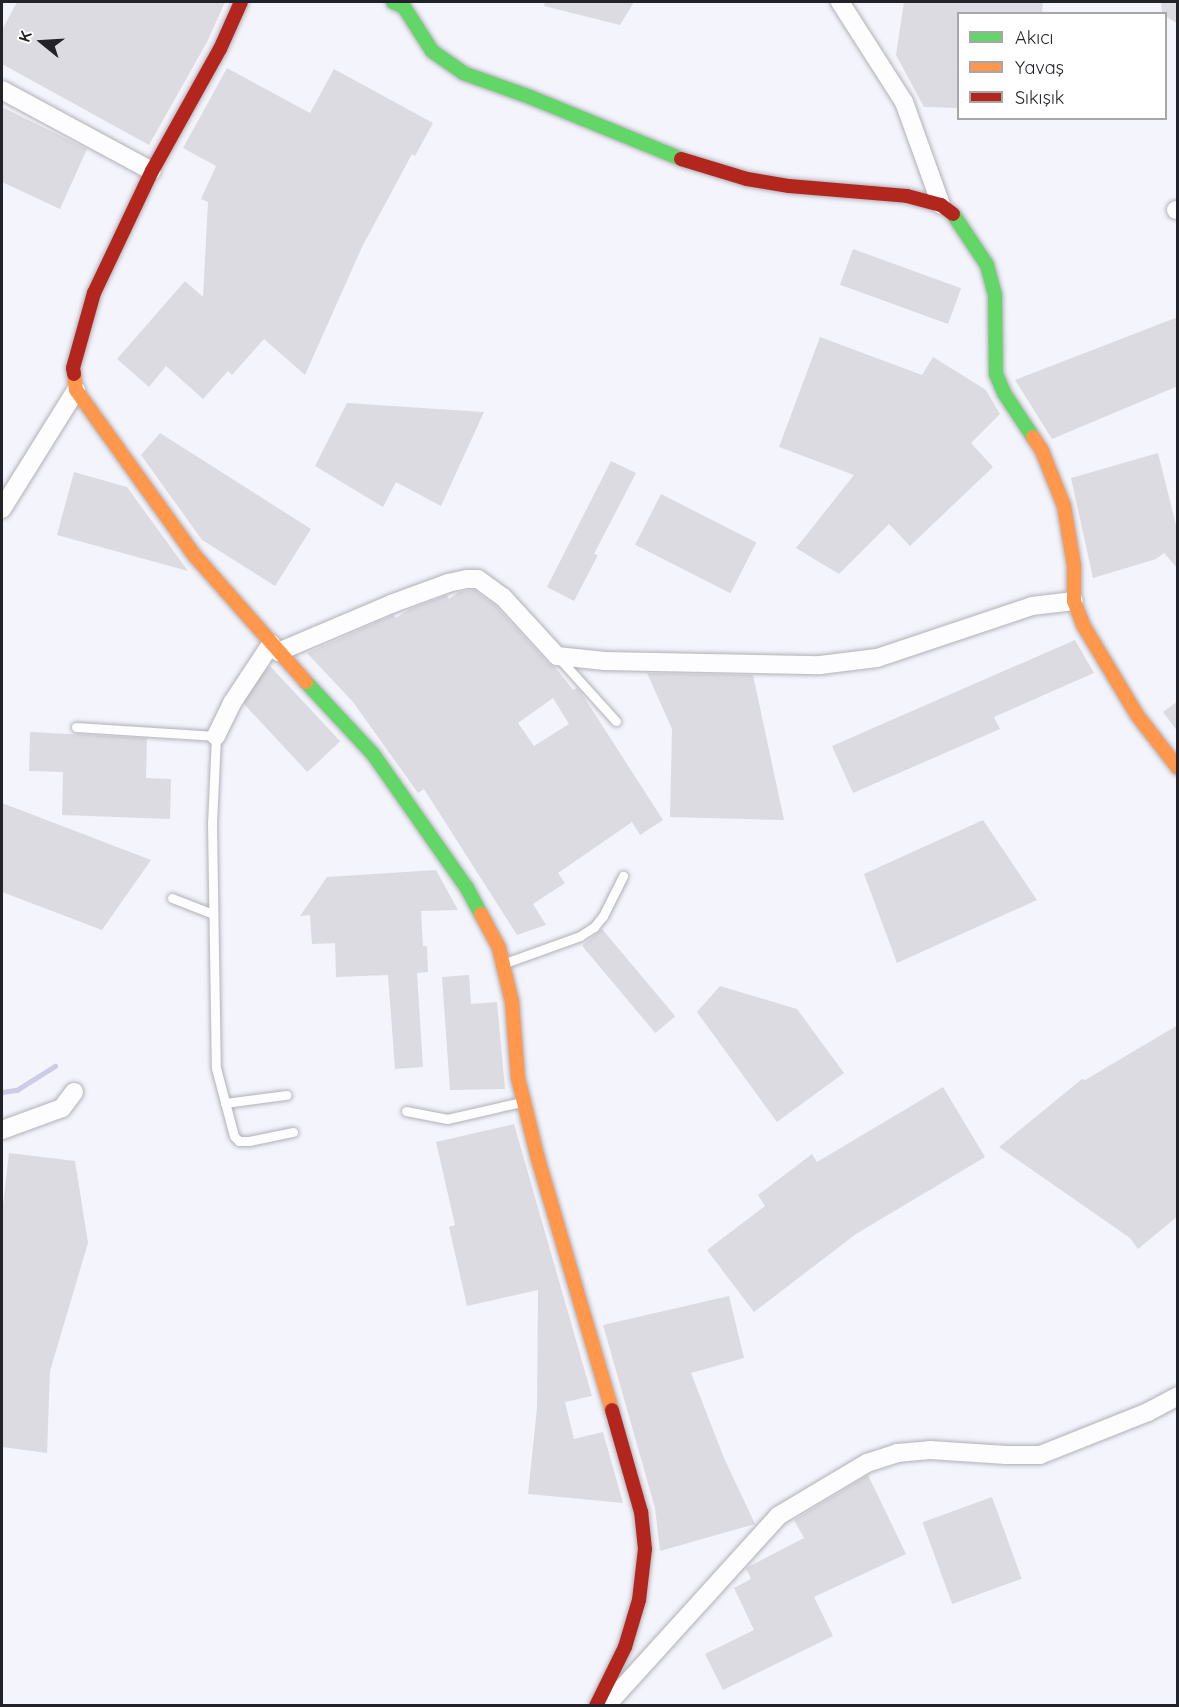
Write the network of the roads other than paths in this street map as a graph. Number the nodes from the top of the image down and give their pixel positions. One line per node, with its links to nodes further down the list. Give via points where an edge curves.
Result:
1 (241, 2): 5 (street, via 220,49)
2 (393, 2): 6 (street, via 404,7 432,51 463,73 669,155 747,179 907,196)
3 (840, 2): 6 (street, via 904,102)
4 (2, 90): 5 (street)
5 (152, 171): 7 (street, via 94,293 73,368)
6 (941, 205): 9 (street, via 957,217 987,265 995,294 996,374 1042,451 1064,506 1074,566)
7 (76, 390): 8 (street); 10 (street, via 195,556)
8 (2, 509)
9 (1074, 601): 11 (street, via 1032,606 877,658 820,665 605,661); 15 (street, via 1100,657 1137,715)
10 (275, 648): 11 (street, via 448,583 478,579 503,597); 14 (street, via 232,703); 19 (street, via 373,754 467,888 499,948)
11 (557, 656): 12 (lane)
12 (616, 720)
13 (76, 727): 14 (lane)
14 (216, 736): 18 (lane)
15 (1178, 768)
16 (623, 876): 19 (lane, via 594,927 580,936)
17 (172, 898): 18 (lane)
18 (213, 914): 23 (lane, via 216,1068)
19 (503, 964): 22 (street, via 512,1002 518,1078)
20 (74, 1092): 25 (street, via 62,1108)
21 (286, 1095): 23 (lane)
22 (524, 1101): 24 (lane, via 447,1119); 28 (street, via 641,1512 645,1549 639,1600)
23 (225, 1103): 26 (lane, via 239,1141)
24 (406, 1111)
25 (2, 1130)
26 (293, 1132)
27 (1178, 1396): 29 (street, via 1040,1455 930,1450 897,1453 867,1463 778,1516)
28 (631, 1625): 29 (street); 30 (street, via 625,1647)
29 (658, 1647): 31 (street)
30 (596, 1706)
31 (606, 1706)

